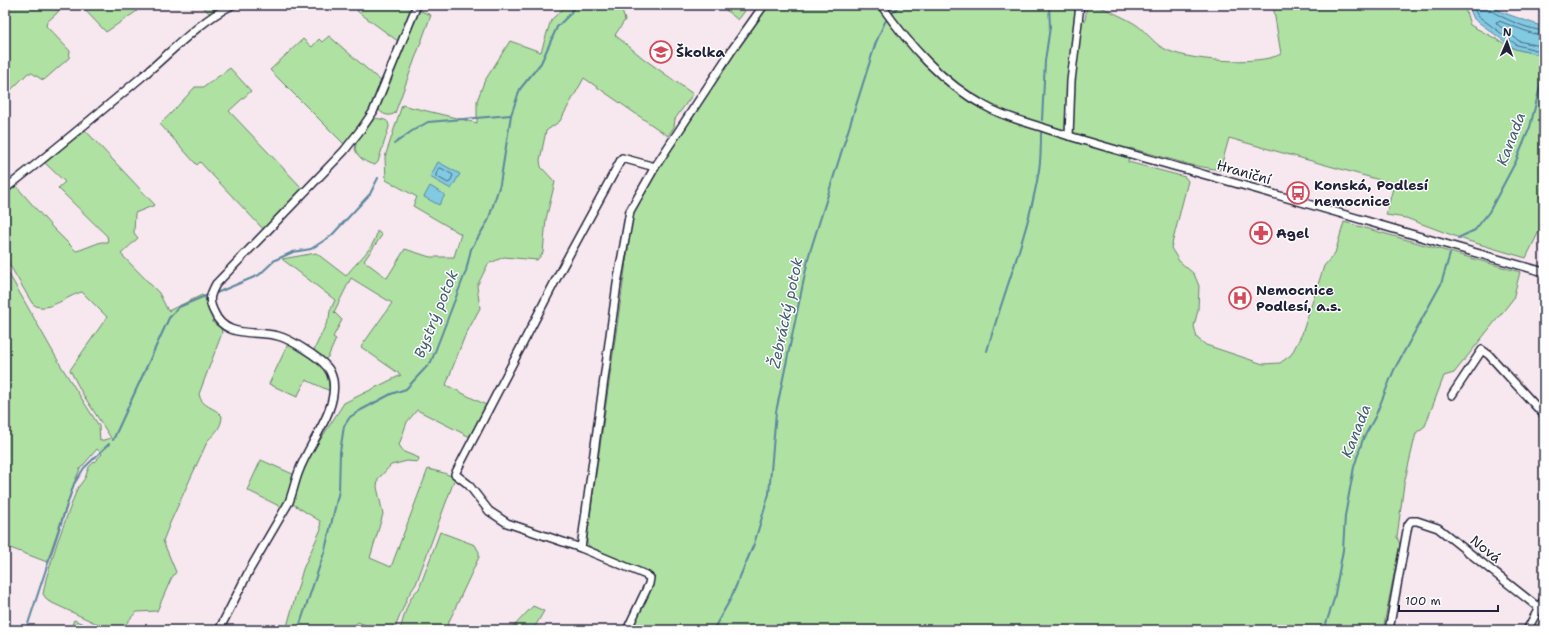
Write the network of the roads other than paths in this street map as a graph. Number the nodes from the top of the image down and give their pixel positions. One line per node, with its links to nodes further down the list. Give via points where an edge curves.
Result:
1 (232, 5): 8 (street, via 190,35)
2 (417, 5): 15 (street, via 374,112 344,151 216,284 210,295 212,309 220,324 240,332 287,339 327,367 331,373 333,390 324,421 299,471 289,502 250,569)
3 (764, 5): 7 (street)
4 (881, 5): 6 (street, Hraniční, via 921,56 966,94 1005,115)
5 (1080, 5): 6 (street, via 1071,81)
6 (1071, 137): 9 (street, Hraniční)
7 (655, 167): 12 (street, via 630,211 616,291); 12 (street, via 622,158 455,474 468,484 489,512 507,523)
8 (5, 190)
9 (1544, 272)
10 (1452, 395): 11 (street, via 1482,350)
11 (1544, 415)
12 (581, 548): 16 (street, via 650,578)
13 (1544, 599): 14 (street)
14 (1539, 608): 17 (street, Nová, via 1438,528 1411,521 1408,525); 18 (street)
15 (219, 630)
16 (627, 630)
17 (1389, 630)
18 (1528, 630)

